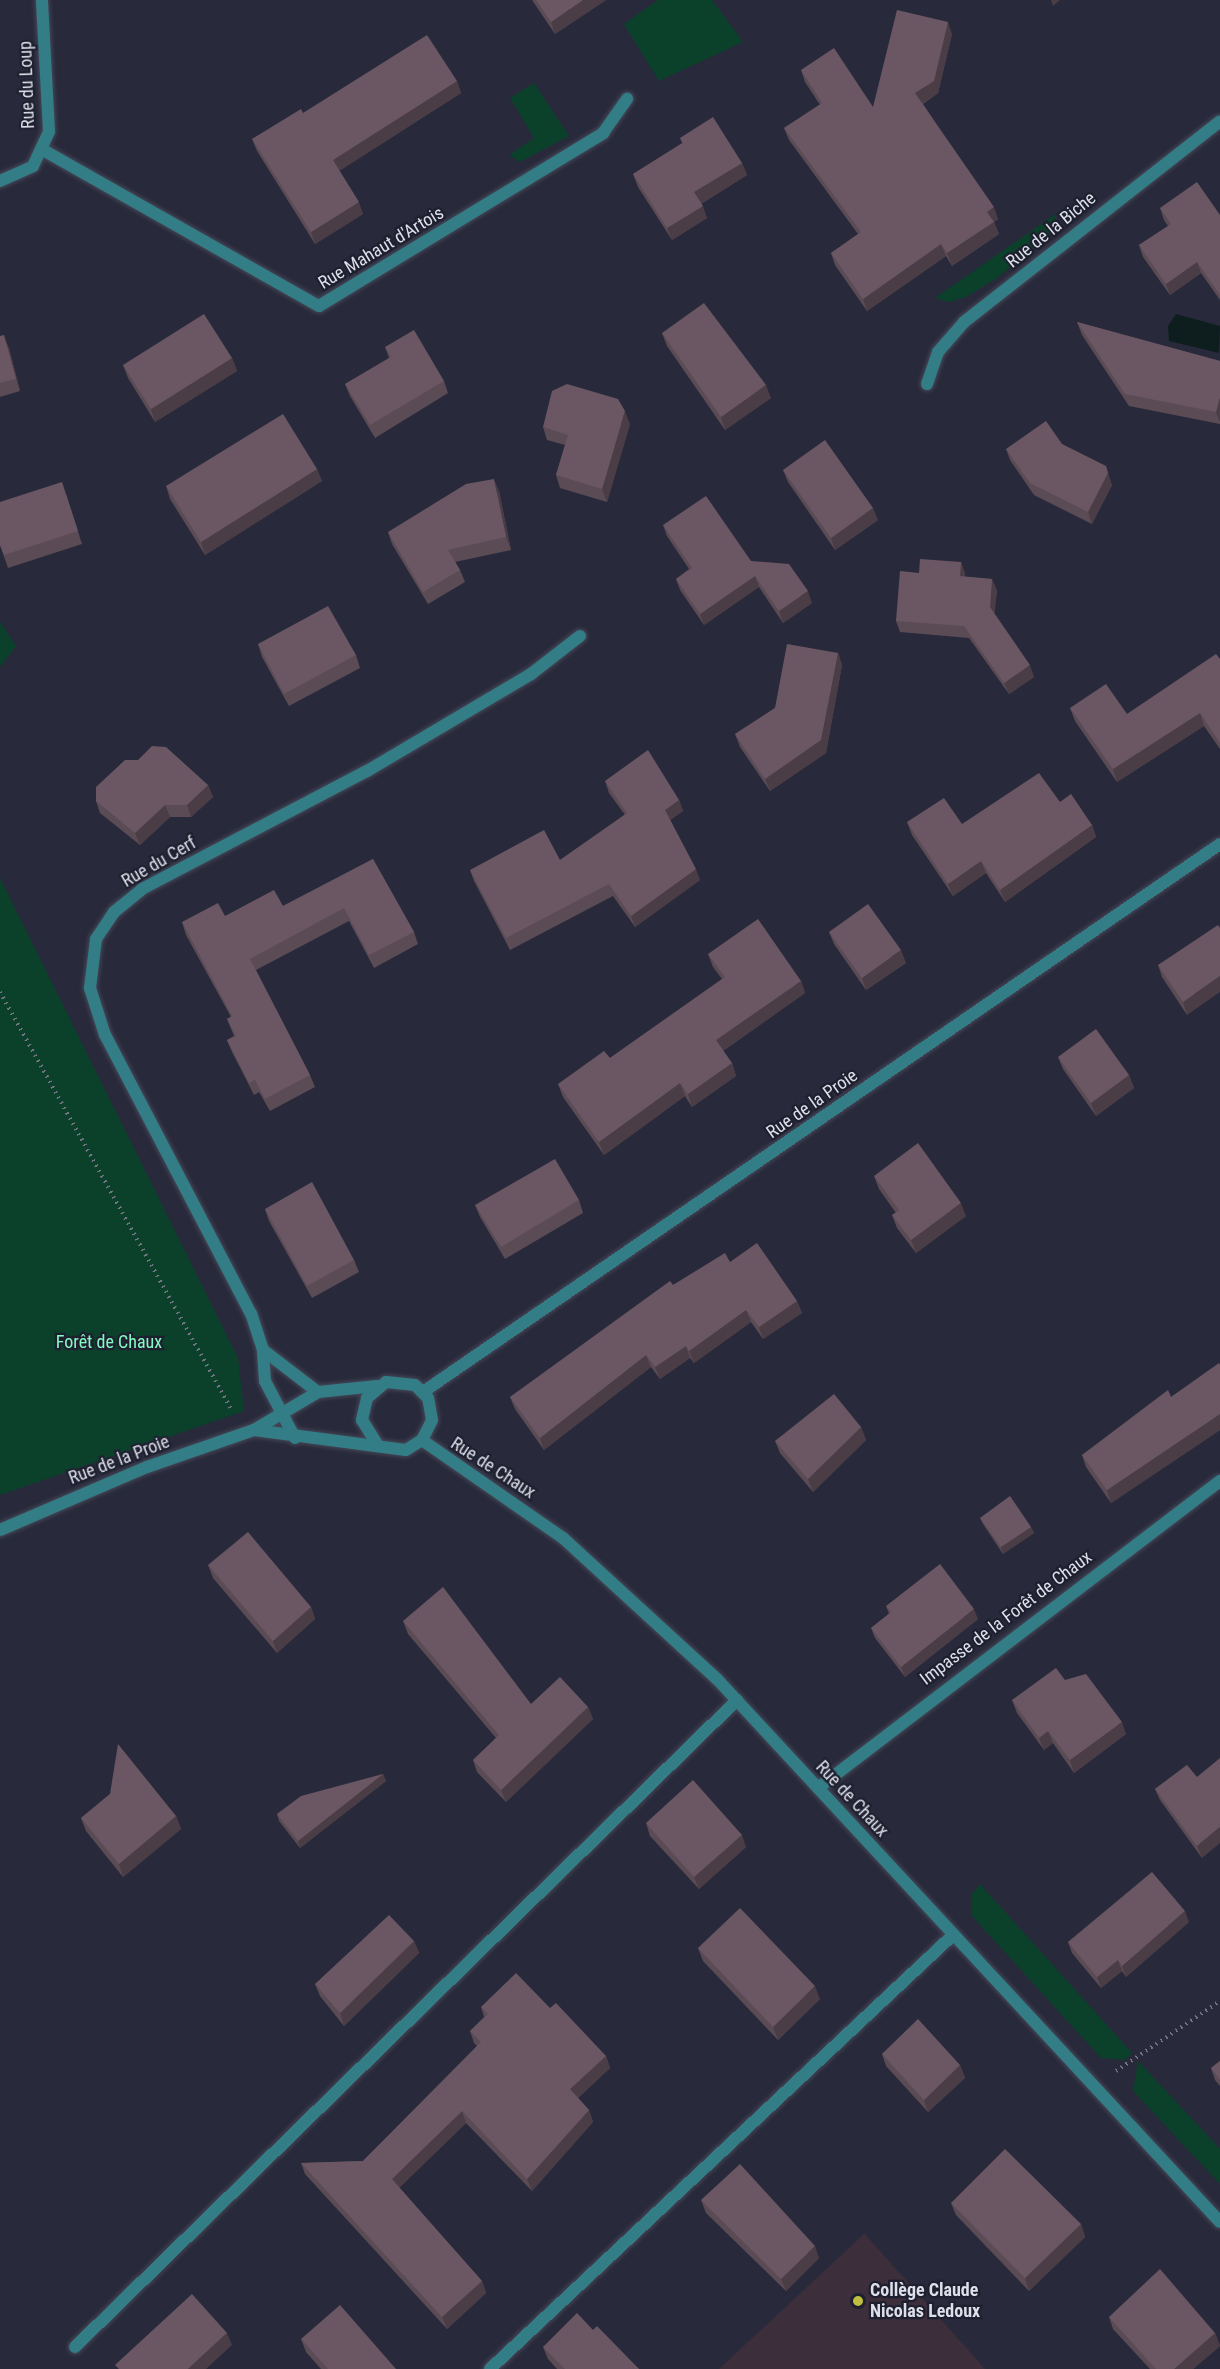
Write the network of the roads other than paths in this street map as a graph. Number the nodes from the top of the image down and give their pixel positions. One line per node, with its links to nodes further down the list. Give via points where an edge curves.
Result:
1 (42, 0): 4 (street, Rue du Loup, via 49,131)
2 (627, 99): 4 (street, Rue Mahaut d'Artois, via 603,133 319,306)
3 (1220, 121): 6 (street, Rue de la Biche, via 964,322 938,352)
4 (43, 150): 5 (street, Rue du Loup, via 33,166)
5 (0, 181)
6 (927, 384)
7 (580, 636): 9 (street, Rue du Cerf, via 531,674 367,771 142,889 114,912 96,939 90,988 105,1035 226,1263)
8 (1220, 844): 12 (street, Rue de la Proie)
9 (264, 1350): 11 (street, Rue du Cerf); 13 (street, Rue du Cerf, via 266,1381)
10 (377, 1386): 11 (street, Rue de la Proie); 12 (street, via 396,1380); 17 (street, via 362,1412 367,1435)
11 (318, 1392): 13 (street, Rue de la Proie)
12 (423, 1392): 16 (street, via 432,1420)
13 (279, 1413): 14 (street, Rue de la Proie); 15 (street, Rue du Cerf)
14 (249, 1432): 15 (street); 19 (street, Rue de la Proie, via 147,1467)
15 (295, 1438): 17 (street)
16 (422, 1440): 17 (street, via 396,1451); 20 (street, Rue de Chaux, via 564,1538)
17 (378, 1446)
18 (1220, 1481): 21 (street, Impasse de la Forêt de Chaux)
19 (0, 1530)
20 (737, 1700): 21 (street, Rue de Chaux); 24 (street)
21 (818, 1788): 22 (street, Rue de Chaux)
22 (953, 1935): 23 (street, Rue de Chaux); 25 (street)
23 (1220, 2222)
24 (75, 2347)
25 (490, 2369)

